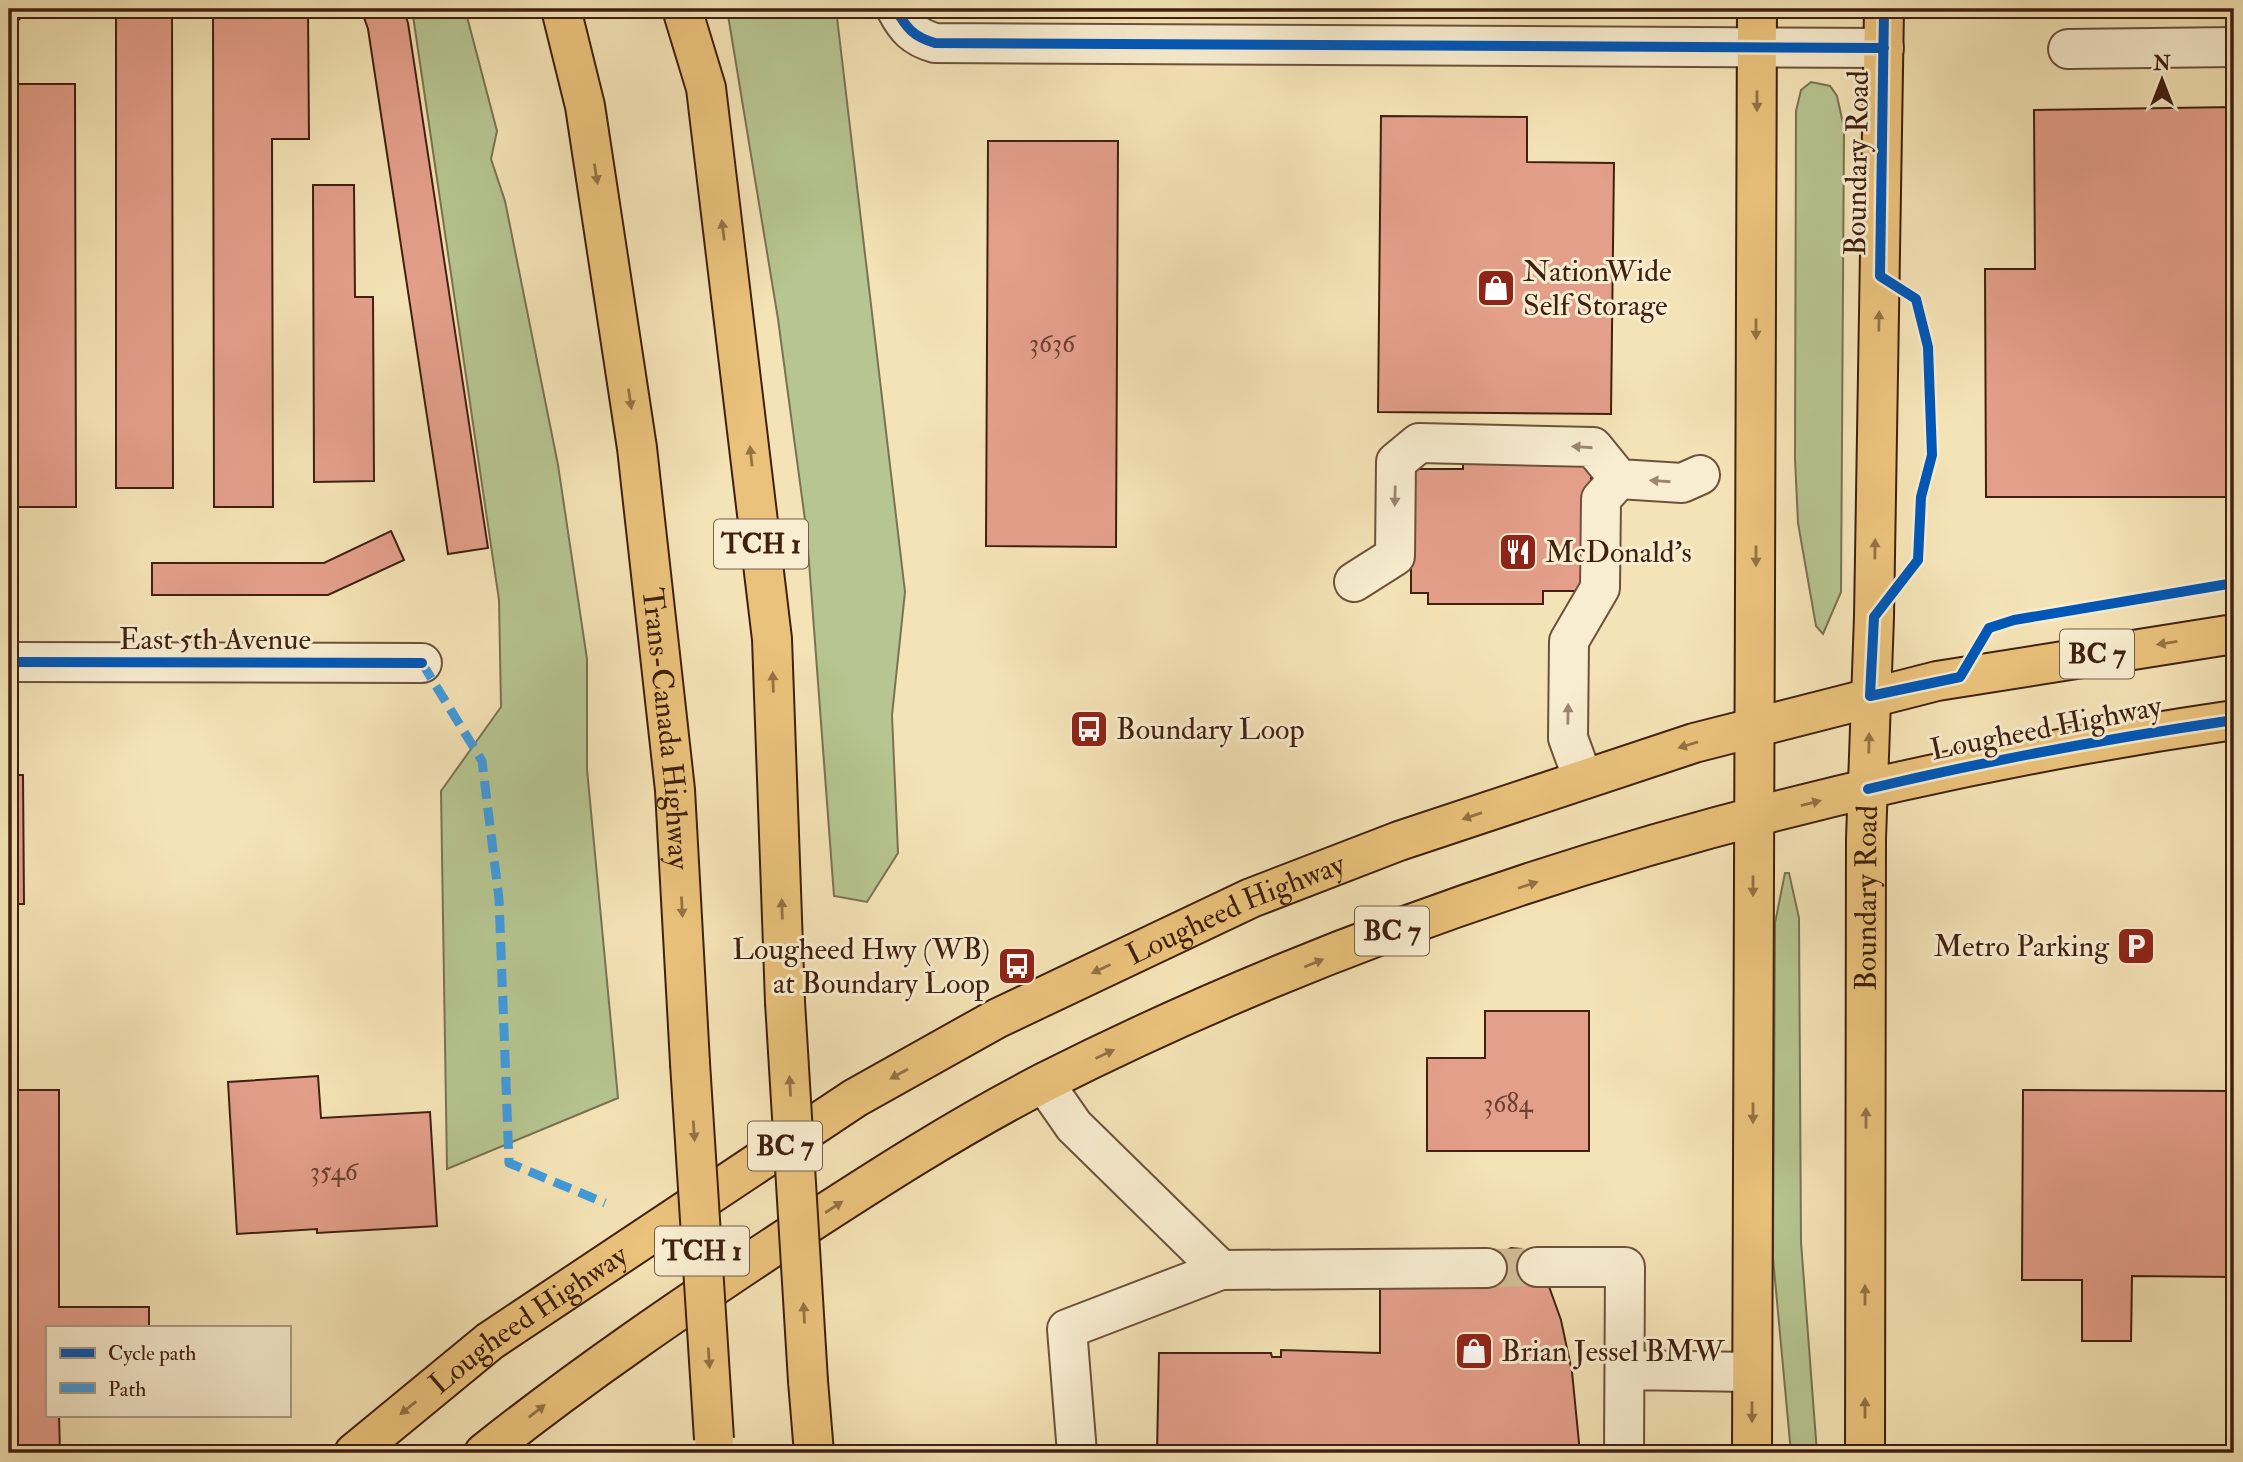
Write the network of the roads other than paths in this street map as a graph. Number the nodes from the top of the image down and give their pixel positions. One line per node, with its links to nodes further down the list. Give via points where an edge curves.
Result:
1 (551, 9): 13 (main road)
2 (561, 9): 13 (main road, Trans-Canada Highway / TCH 1)
3 (682, 9): 12 (main road, TCH 1)
4 (691, 9): 12 (main road)
5 (1757, 9): 9 (main road)
6 (1884, 9): 10 (main road, Boundary Road)
7 (901, 18): 9 (street, via 918,38 935,43)
8 (2234, 47): 11 (street)
9 (1757, 48): 10 (street); 22 (main road, one-way to 22)
10 (1884, 48): 20 (main road, Boundary Road, one-way to 10)
11 (2068, 49)
12 (706, 88): 35 (main road, TCH 1, one-way to 12, bridge, via 785,1002 772,639)
13 (585, 106): 32 (main road, Trans-Canada Highway / TCH 1, one-way to 32, bridge, via 637,448 672,762)
14 (1700, 475): 15 (street, one-way to 15, via 1682,483)
15 (1619, 479): 16 (street, one-way to 16, via 1593,447 1419,443 1395,463 1395,556); 23 (street, one-way to 15, via 1568,738 1569,640 1600,588 1601,499)
16 (1354, 582)
17 (2234, 634): 20 (main road, Lougheed Highway / BC 7, one-way to 20, via 1973,674)
18 (9, 662): 19 (street, East 5th Avenue)
19 (422, 663)
20 (1870, 696): 22 (main road, Lougheed Highway / BC 7); 24 (main road, Boundary Road, one-way to 20)
21 (2234, 720): 24 (main road, Lougheed Highway / BC 7, via 2067,747)
22 (1755, 729): 23 (main road, Lougheed Highway / BC 7, one-way to 23, via 1694,743); 25 (main road)
23 (1583, 779): 33 (main road, Lougheed Highway / BC 7, one-way to 33, via 1399,841 1251,898 998,1018 855,1098 491,1341)
24 (1868, 789): 25 (main road, Lougheed Highway / BC 7, one-way to 24); 39 (main road, Boundary Road, one-way to 24)
25 (1754, 817): 26 (main road, Lougheed Highway / BC 7, one-way to 25, via 1202,1008 1410,924 1666,840); 31 (main road, one-way to 31)
26 (1044, 1083): 29 (street, via 1074,1126); 34 (main road, Lougheed Highway / BC 7, one-way to 26, via 653,1325 864,1187)
27 (1538, 1267): 30 (street, via 1625,1267)
28 (1487, 1268): 29 (street)
29 (1221, 1270): 36 (street, via 1067,1329)
30 (1625, 1370): 31 (street); 37 (street)
31 (1752, 1371): 38 (main road, one-way to 38)
32 (715, 1446)
33 (354, 1453)
34 (484, 1453)
35 (814, 1453)
36 (1077, 1453)
37 (1624, 1453)
38 (1752, 1453)
39 (1865, 1453)

